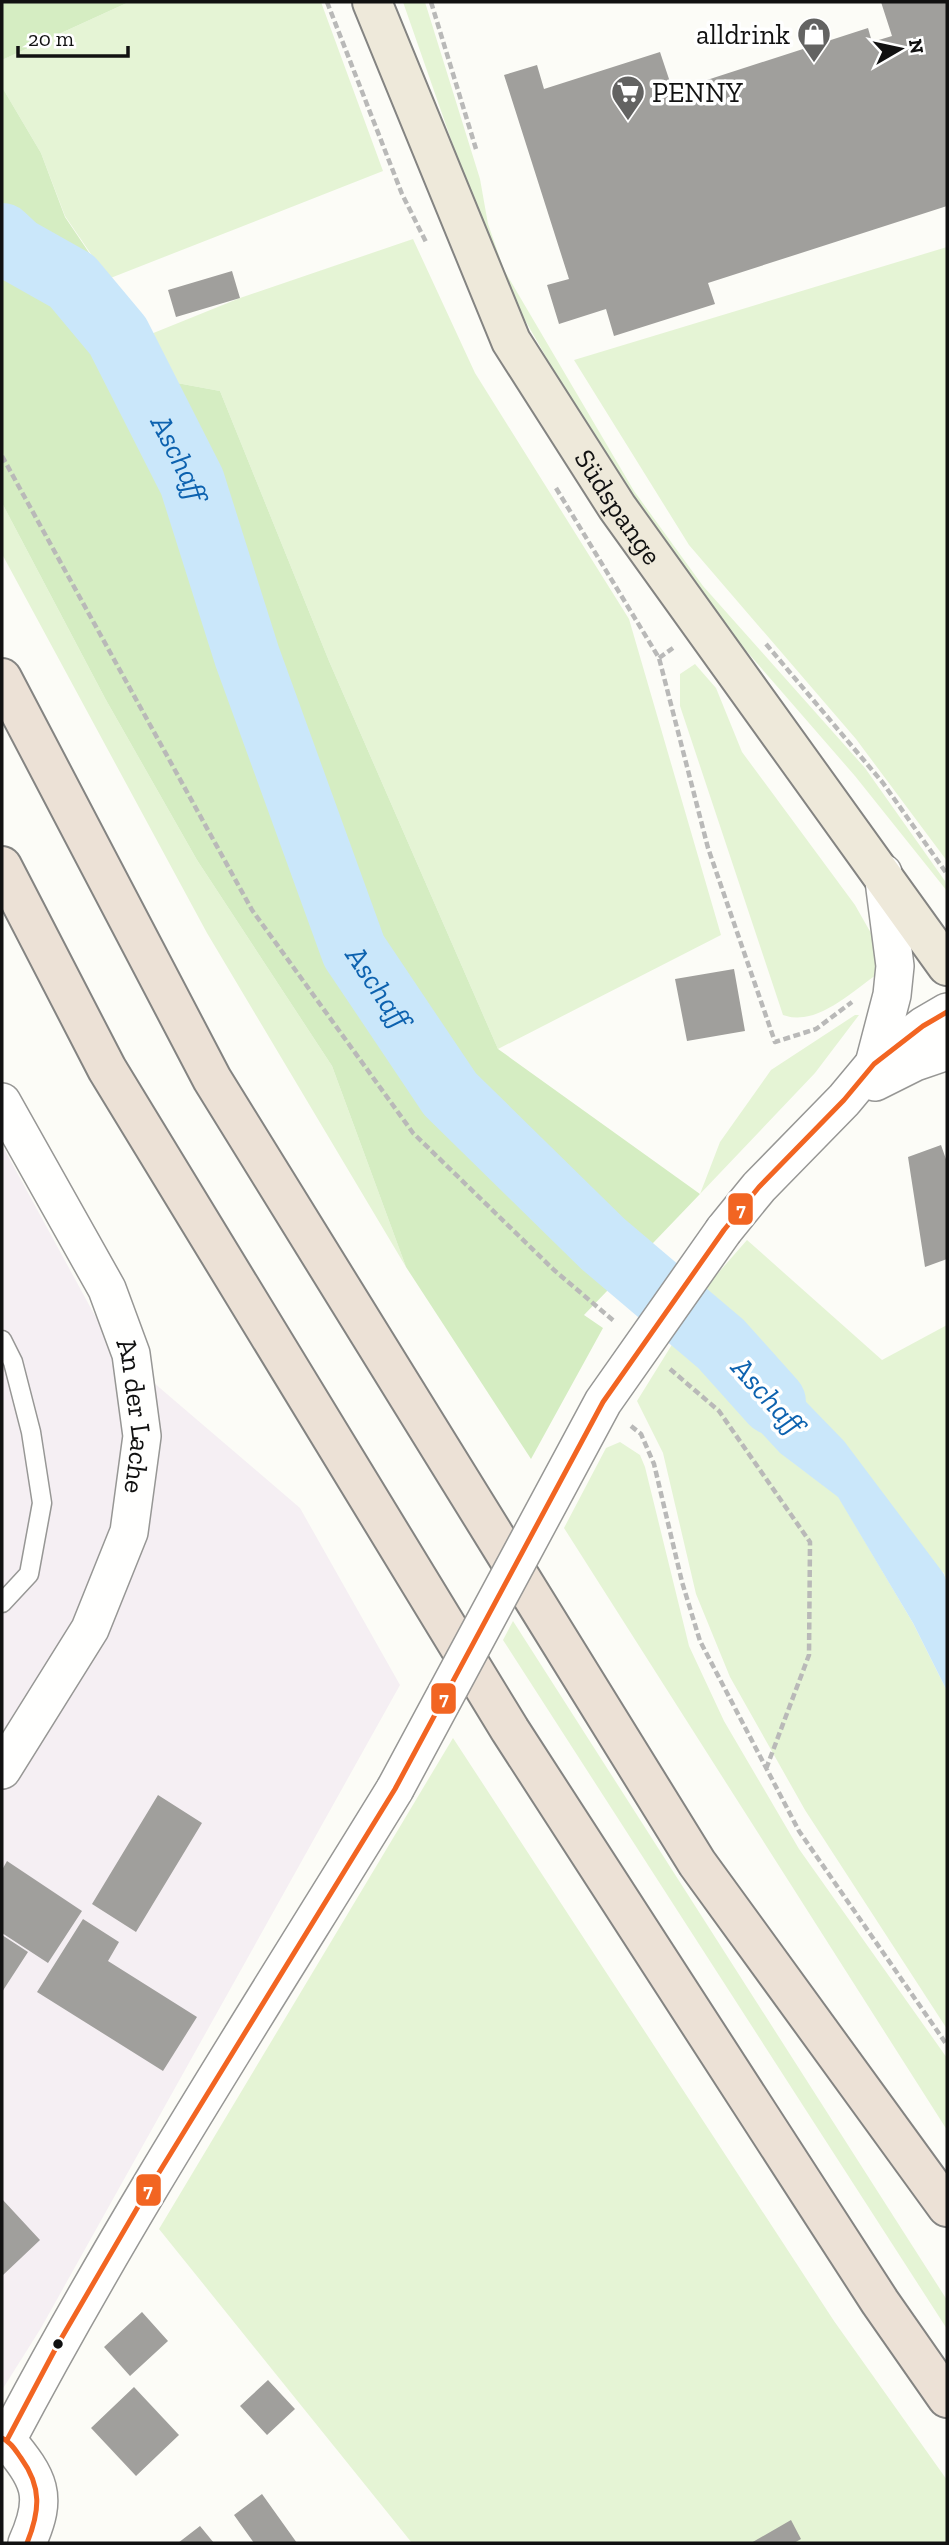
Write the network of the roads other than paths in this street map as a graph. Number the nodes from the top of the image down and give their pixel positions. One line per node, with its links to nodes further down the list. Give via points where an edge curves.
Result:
1 (372, 2): 4 (main road, Südspange, via 511,341 617,507)
2 (2, 678): 14 (highway, via 212,1079 697,1863)
3 (2, 866): 15 (highway, via 107,1069 510,1730 880,2302)
4 (883, 873): 5 (main road, Südspange); 8 (street, via 895,966)
5 (947, 965)
6 (947, 1012): 8 (street)
7 (947, 1051): 9 (street, via 884,1076)
8 (874, 1064): 9 (street)
9 (844, 1100): 16 (street, bridge, via 724,1230 603,1402 396,1789 139,2205)
10 (2, 1102): 13 (street, An der Lache, via 107,1289 131,1354 142,1436 129,1532 90,1629)
11 (2, 1340): 12 (lane, via 13,1362 31,1432 42,1503 29,1574)
12 (2, 1603)
13 (2, 1770)
14 (947, 2207)
15 (947, 2398)
16 (5, 2439): 17 (street, via 34,2473 40,2515)
17 (27, 2543)

